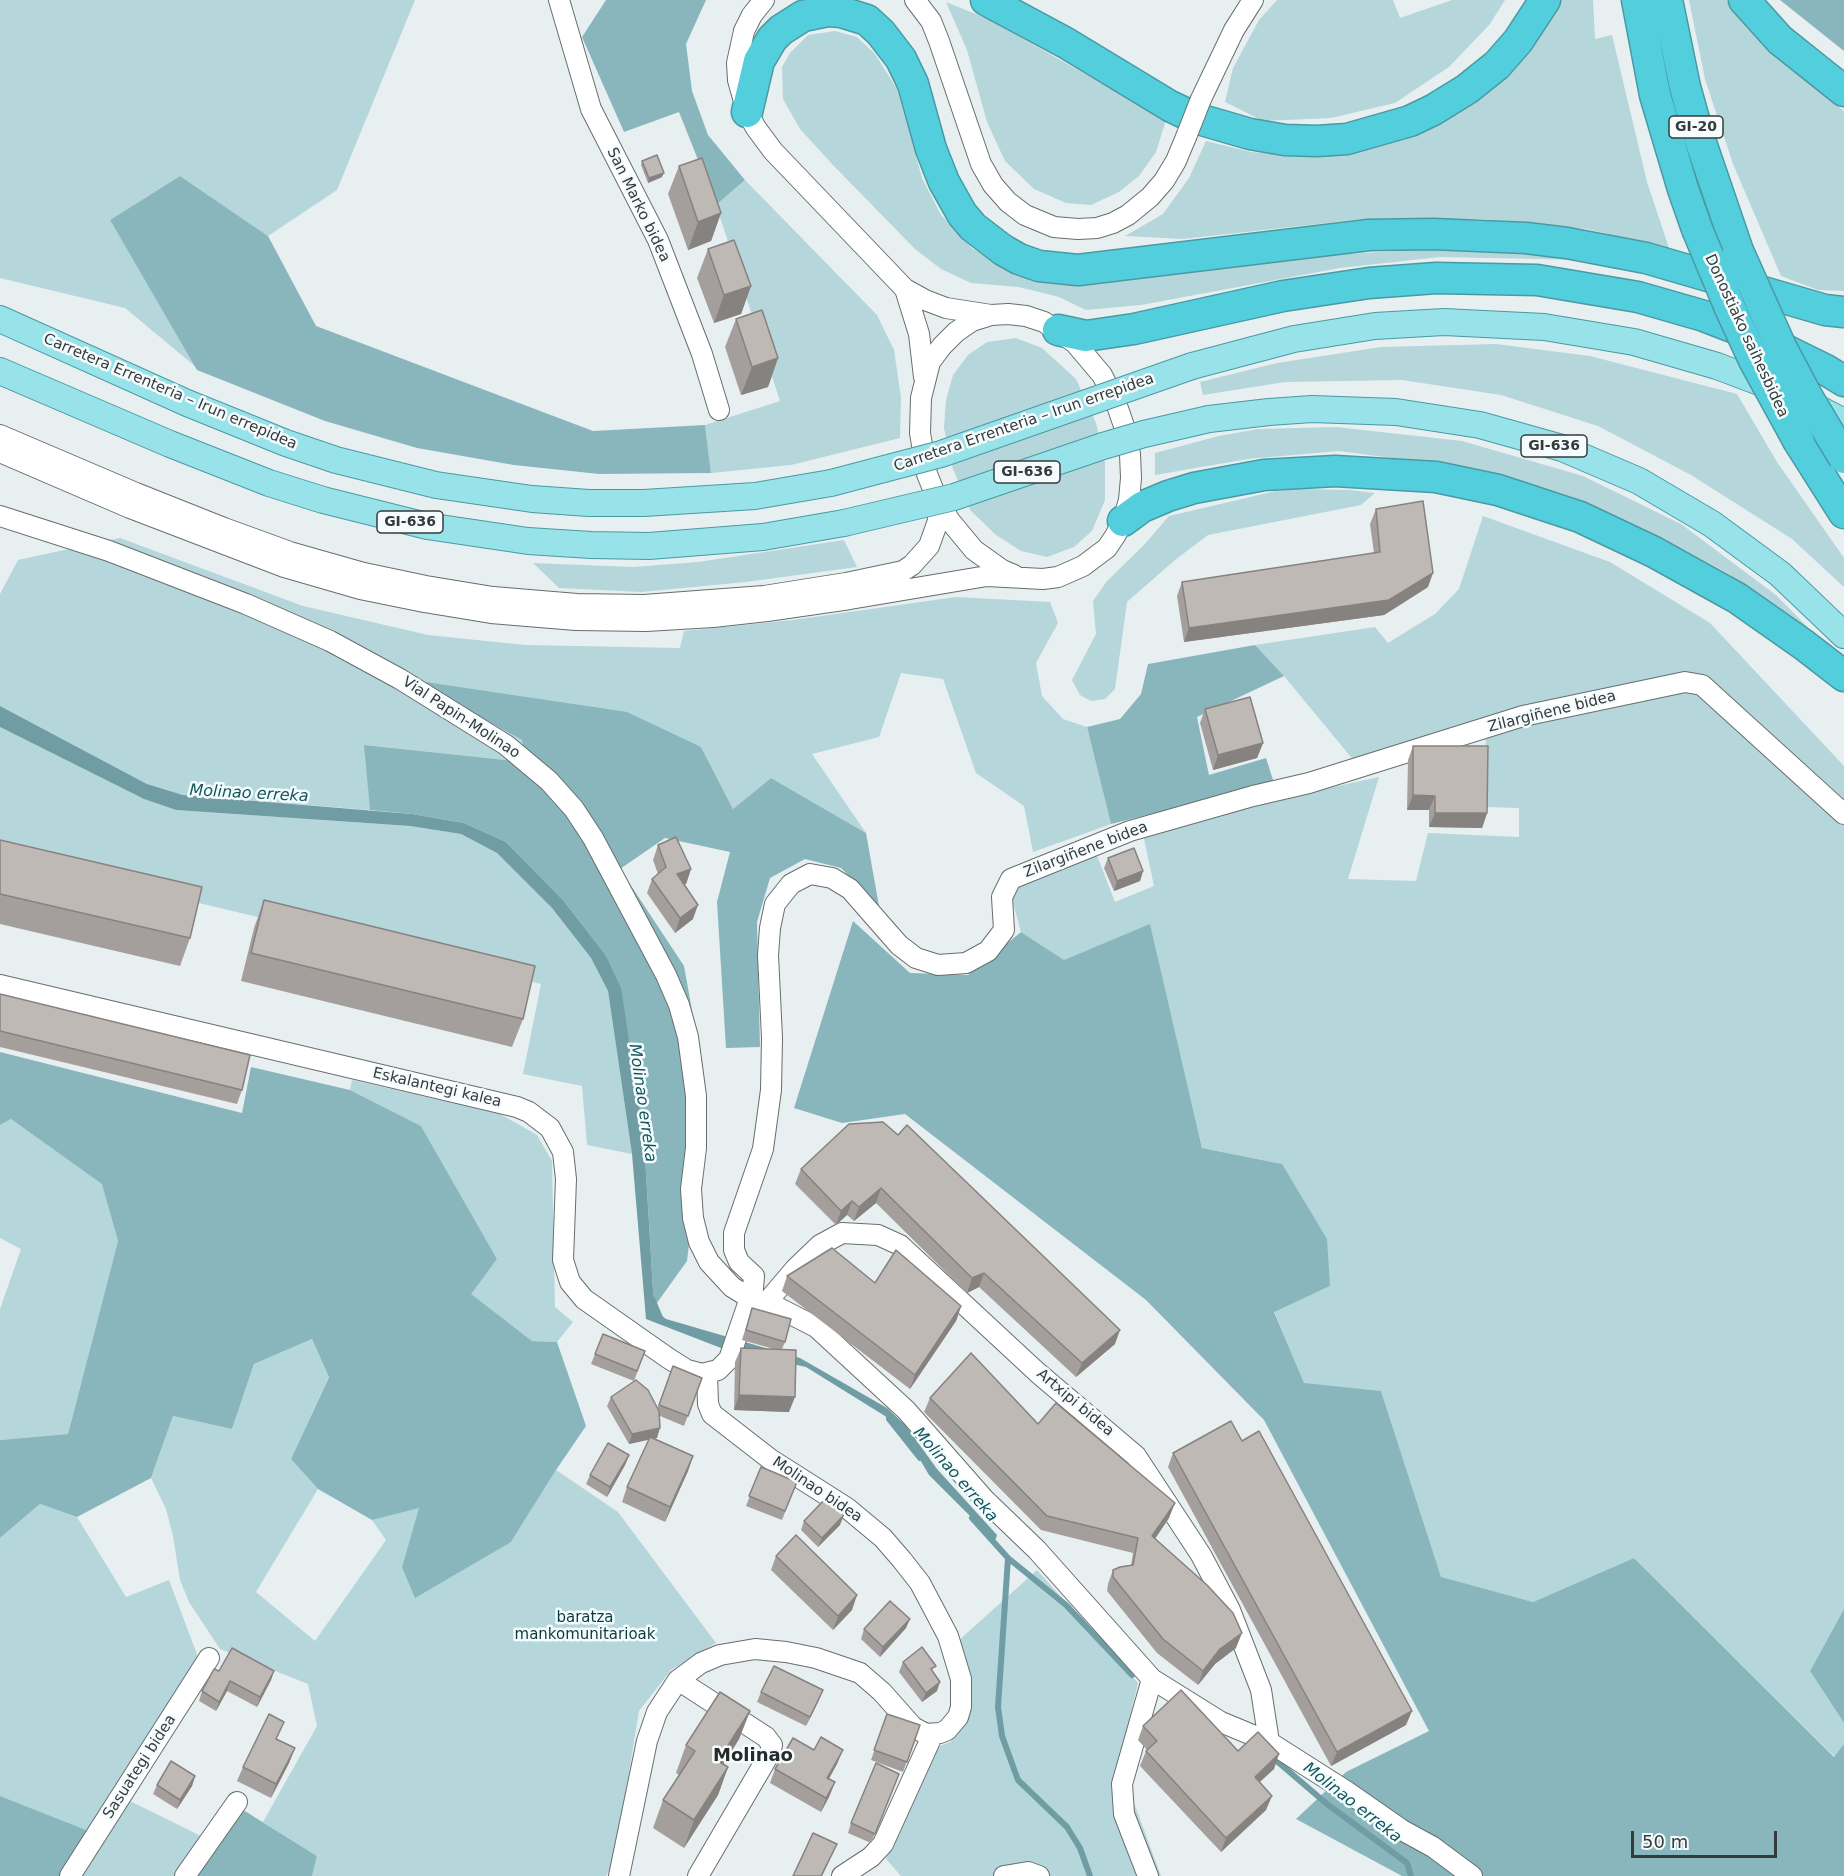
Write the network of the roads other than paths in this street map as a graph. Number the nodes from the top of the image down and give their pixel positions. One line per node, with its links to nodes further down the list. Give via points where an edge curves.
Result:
1 (560, 0): 20 (street, San Marko bidea, via 591,109 657,240 702,354)
2 (764, 0): 11 (street, via 752,15 739,48 738,80)
3 (915, 0): 5 (street, bridge, via 939,41 981,164 993,185 1025,215 1077,230 1113,223 1157,189 1176,161 1223,49)
4 (986, 0): 6 (highway, via 1195,118 1250,134 1317,141 1347,139 1410,121 1467,89 1497,65)
5 (1253, 0)
6 (1545, 0)
7 (1637, 0): 26 (highway, Donostiako saihesbidea / GI-20, bridge, via 1655,94 1697,229 1760,370)
8 (1667, 0): 24 (highway, Donostiako saihesbidea / GI-20, bridge, via 1698,134 1738,251 1781,347)
9 (1744, 0): 10 (highway, via 1780,40)
10 (1844, 91)
11 (747, 112): 12 (street, via 774,151); 13 (highway, via 759,61 772,39 803,16 841,12 867,20 901,58 913,84 937,166 962,214 995,245 1039,266 1078,270 1369,235 1526,238 1646,258 1825,310)
12 (905, 289): 14 (street, via 946,308); 18 (street, via 919,334)
13 (1844, 312)
14 (991, 315): 16 (street, via 1026,316); 18 (street, via 956,332 930,362)
15 (0, 319): 21 (main road, Carretera Errenteria – Irun errepidea, bridge, via 197,407 336,460 436,485 589,503 755,496 831,483 941,454 1192,366 1294,339 1375,326 1444,322 1544,327 1634,342 1717,366 1786,392)
16 (1058, 330): 19 (highway, via 1086,336 1134,329 1283,296 1369,283 1436,278 1537,280 1638,297 1704,316 1761,338); 28 (street, via 1075,343 1102,375 1124,426 1131,478)
17 (0, 371): 32 (main road, GI-636, bridge, via 170,444 333,503 427,526 528,541 591,545 649,546 763,537 844,523 954,497 1103,446 1209,420 1312,409 1396,412 1480,425 1562,448 1639,482 1713,524 1780,574)
18 (925, 379): 25 (street, via 920,433 927,474)
19 (1844, 381)
20 (719, 410)
21 (1844, 422)
22 (0, 435): 31 (street, via 136,494 290,552 363,573 437,588 577,604 644,604)
23 (0, 452): 31 (street, via 274,564 424,603 576,620 646,621 767,612)
24 (1844, 458)
25 (937, 499): 29 (street, via 975,549 1002,570); 30 (street, via 938,521 929,546)
26 (1844, 513)
27 (0, 516): 36 (street, Vial Papin-Molinao, via 110,551 330,641 506,745 549,781 593,838 679,1005 696,1096 691,1189 699,1242 709,1262 732,1287)
28 (1123, 521): 29 (street, via 1107,548 1094,560 1058,577); 33 (highway, via 1142,507 1168,496 1264,475 1335,471 1436,477 1487,488 1580,517 1654,552 1737,598)
29 (1032, 579): 30 (street, via 987,576)
30 (904, 580): 31 (street)
31 (882, 584)
32 (1844, 635)
33 (1844, 676)
34 (1844, 814): 36 (street, Zilargiñene bidea, via 1702,686 1685,682 1523,716 1309,783 1130,831 1011,879 1002,897 1004,930 988,951 966,963 938,965 916,958 899,945 850,889 832,878 810,874 790,884 776,904 770,927 771,1090 763,1149 734,1233 734,1250 739,1262 753,1276)
35 (0, 985): 37 (street, Eskalantegi kalea, via 529,1112 550,1128 563,1152 563,1260 576,1291 668,1358 695,1373)
36 (758, 1300): 37 (street, Artxipi bidea, via 724,1365); 39 (street, via 816,1327 906,1410); 42 (street, Artxipi bidea, via 820,1245 843,1233 878,1235 900,1245 1038,1373 1136,1456 1201,1555 1230,1610 1261,1690)
37 (706, 1373): 41 (street, Molinao bidea, via 712,1414 770,1459 847,1508 883,1538 920,1583 948,1636 961,1679 958,1717 947,1730)
38 (209, 1658): 44 (street, Sasuategi bidea)
39 (1152, 1679): 42 (street, via 1221,1722); 51 (street, via 1122,1784 1124,1814)
40 (678, 1680): 41 (street, via 720,1654 755,1649 816,1658 860,1673 913,1727); 46 (street, via 657,1712 647,1741); 47 (street, via 766,1737 772,1745)
41 (933, 1734): 48 (street, via 883,1844)
42 (1269, 1742): 52 (street)
43 (237, 1802): 45 (street)
44 (70, 1876)
45 (185, 1876)
46 (619, 1876)
47 (698, 1876)
48 (842, 1876)
49 (1004, 1876): 50 (street, via 1028,1872)
50 (1039, 1876)
51 (1148, 1876)
52 (1472, 1876)

